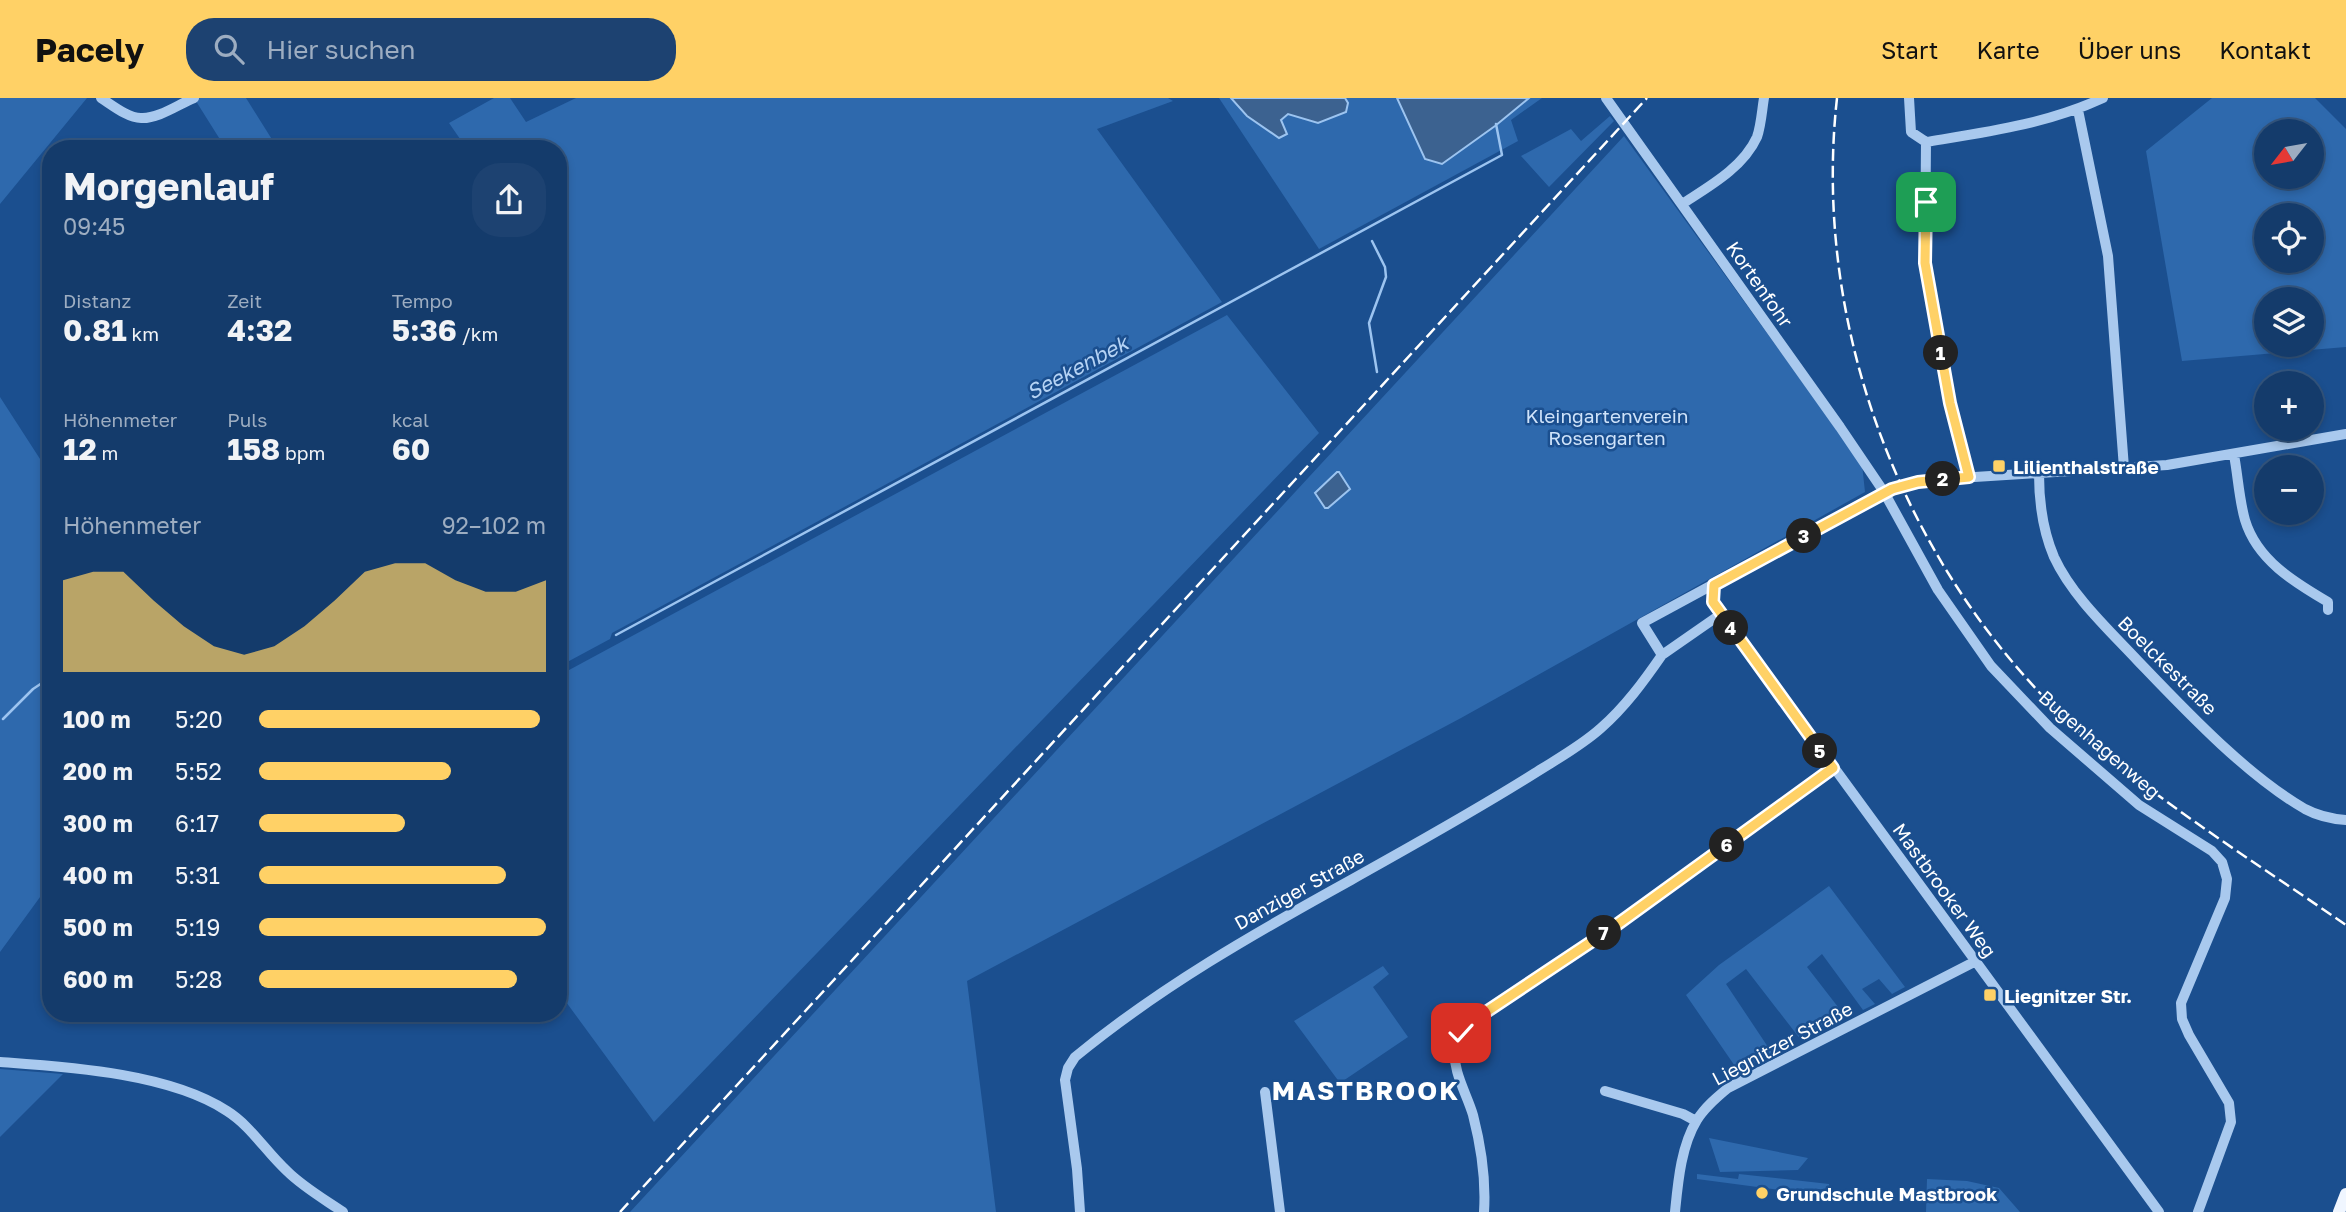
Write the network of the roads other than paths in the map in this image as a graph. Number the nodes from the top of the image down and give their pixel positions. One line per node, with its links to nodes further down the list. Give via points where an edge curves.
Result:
1 (101, 98): 2 (street, via 141,118)
2 (194, 98)
3 (1606, 98): 9 (street, Kortenfohr)
4 (1764, 98): 9 (street, via 1757,136 1745,156)
5 (1909, 98): 8 (street, via 1911,132)
6 (2103, 98): 7 (street)
7 (2078, 110): 8 (street, via 2046,121); 12 (street, via 2108,256)
8 (1926, 142): 14 (street, via 1925,263 1950,403)
9 (1682, 204): 15 (street, Kortenfohr)
10 (2346, 434): 11 (street)
11 (2234, 455): 12 (street); 17 (street, via 2245,519 2255,543 2280,571 2328,602)
12 (2124, 468): 13 (street)
13 (2039, 474): 14 (street); 21 (street, Boelckestraße, via 2044,528 2055,558 2094,615 2232,753 2308,810)
14 (1969, 477): 15 (street, via 1918,482)
15 (1884, 492): 16 (street); 34 (street, Bugenhagenweg, via 1938,590 1991,666 2050,728 2139,804 2222,862 2227,879 2225,898 2181,1003 2189,1035 2230,1103 2231,1122)
16 (1714, 585): 18 (street, Mastbrooker Weg, via 1713,602); 19 (street, via 1642,624)
17 (2328, 610)
18 (1721, 614): 19 (street, Danziger Straße); 20 (street, Mastbrooker Weg)
19 (1662, 655): 29 (street, Danziger Straße, via 1639,688 1584,741 1406,850 1184,976 1075,1057 1065,1080)
20 (1833, 768): 22 (street, Mastbrooker Weg); 31 (street, via 1461,1033 1455,1047 1457,1070 1480,1147)
21 (2346, 820)
22 (1976, 961): 26 (street, Liegnitzer Straße, via 1728,1088); 33 (street, Mastbrooker Weg)
23 (0, 1062): 28 (street, via 90,1069 196,1094 228,1111 287,1172)
24 (1605, 1091): 26 (street)
25 (1265, 1092): 30 (street)
26 (1696, 1121): 32 (street, Liegnitzer Straße, via 1682,1157)
27 (2346, 1194): 35 (main road)
28 (342, 1212)
29 (1080, 1212)
30 (1280, 1212)
31 (1484, 1212)
32 (1675, 1212)
33 (2160, 1212)
34 (2198, 1212)
35 (2339, 1212)

